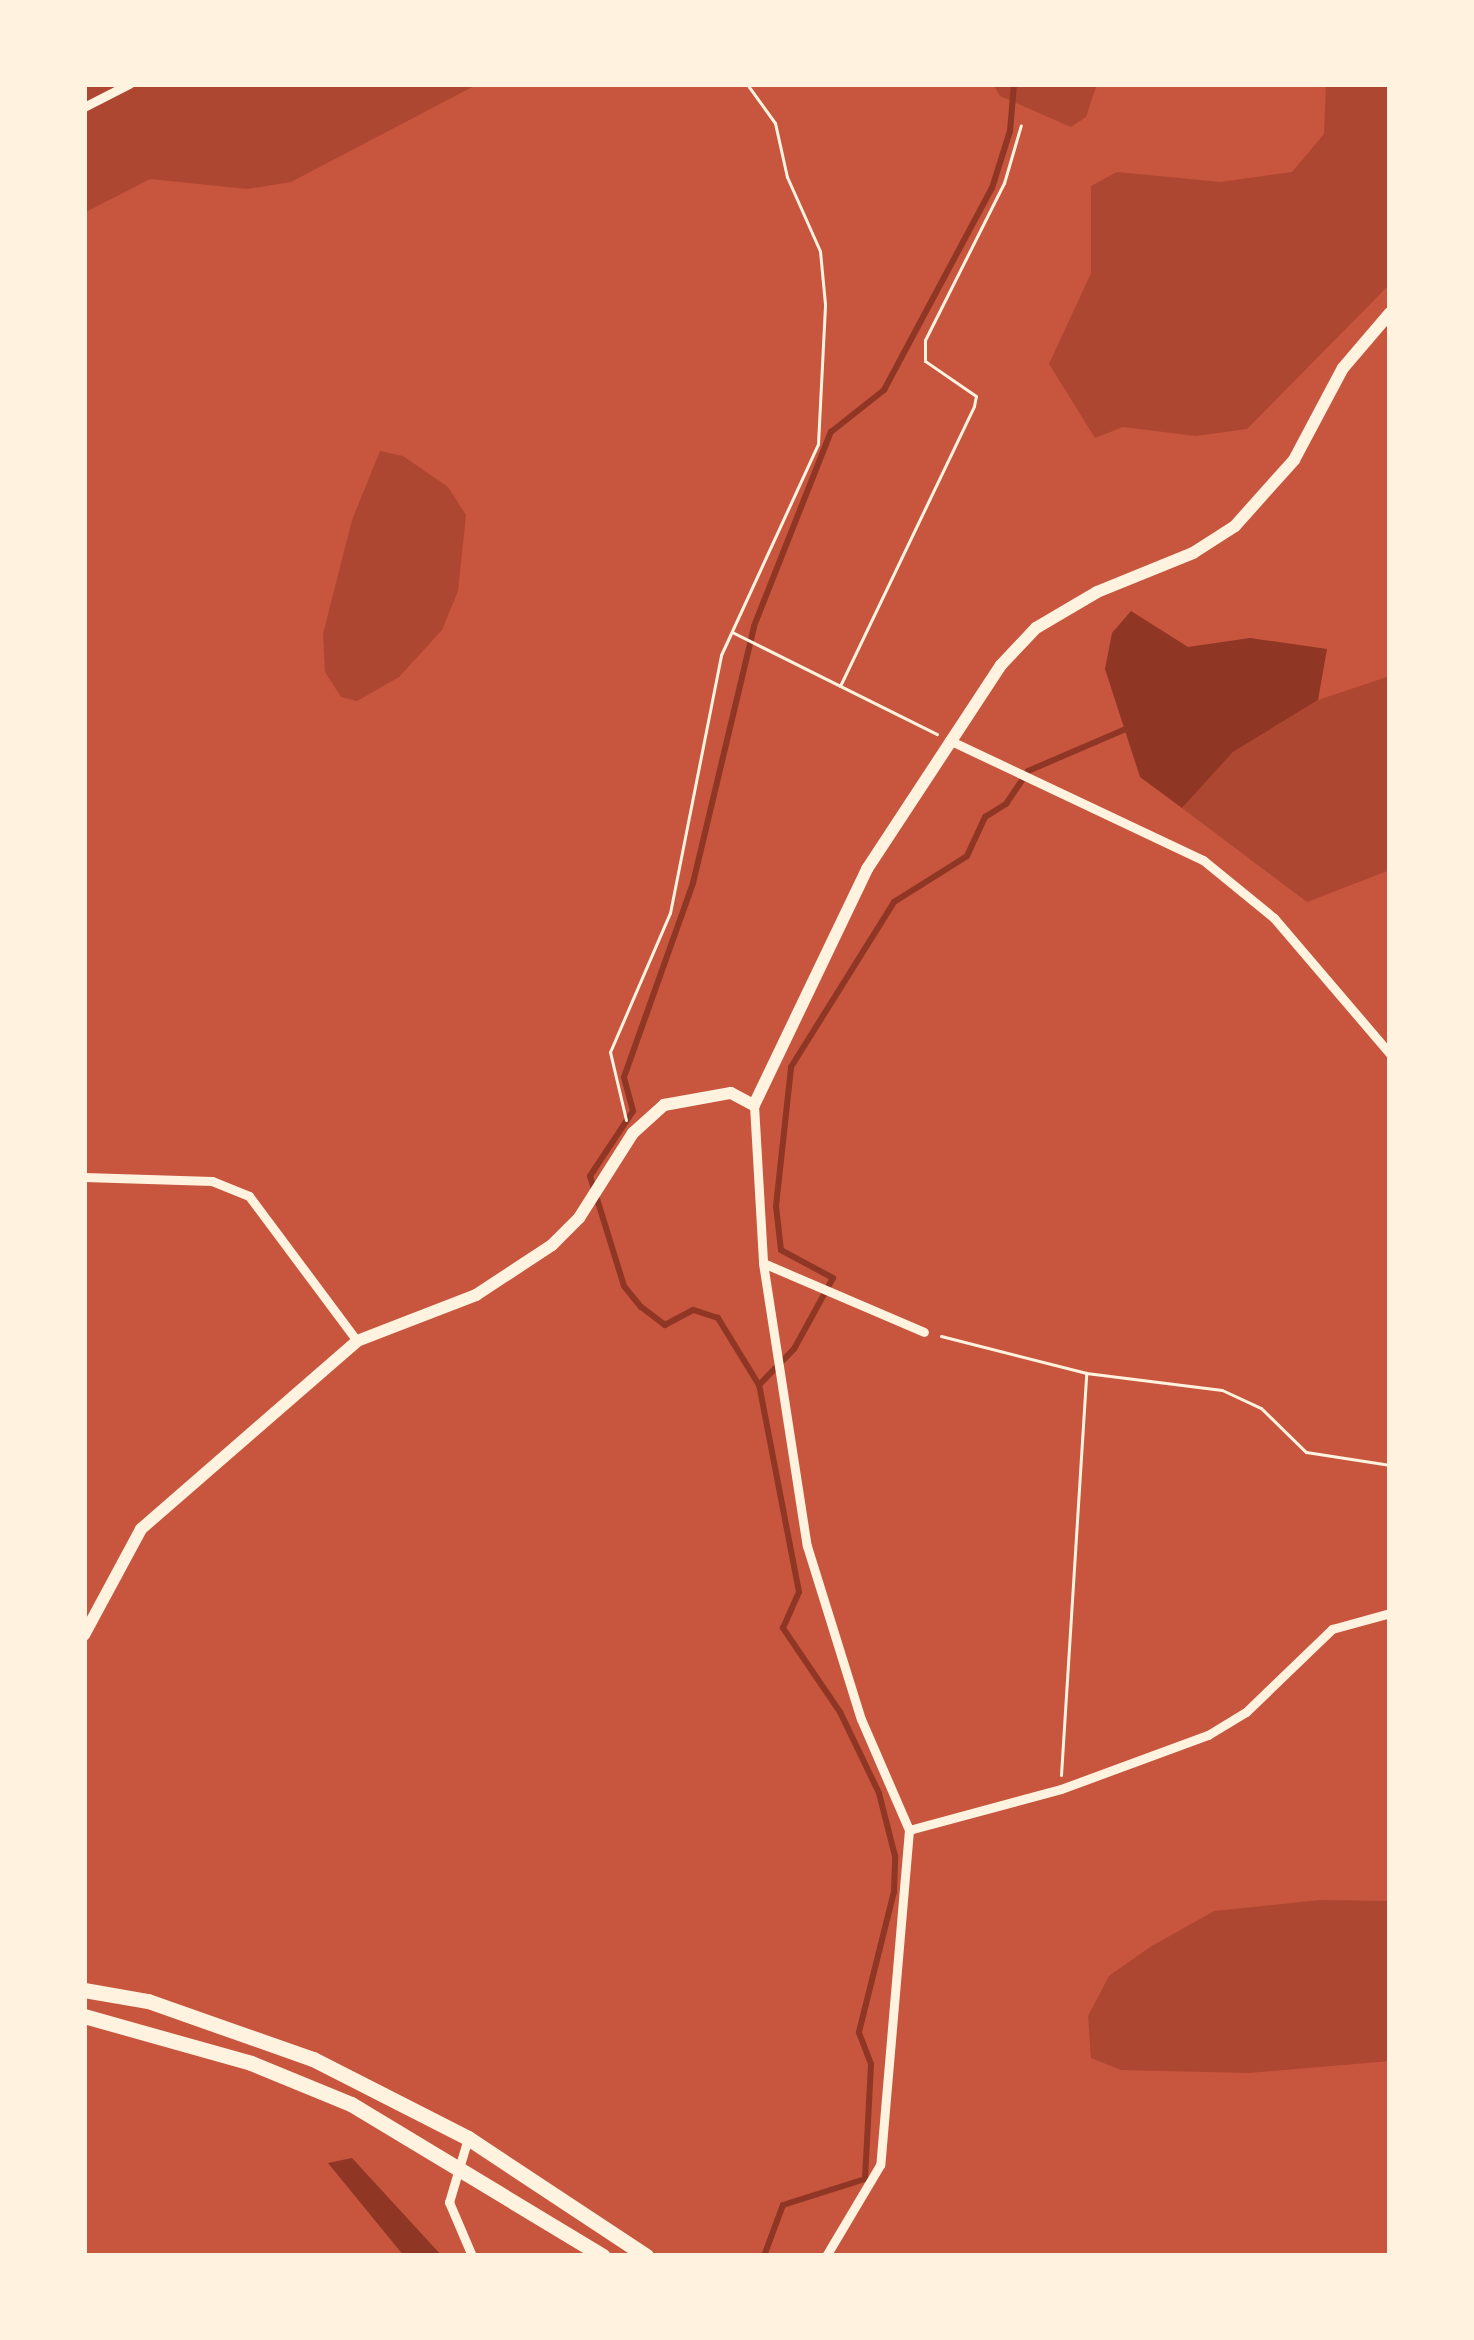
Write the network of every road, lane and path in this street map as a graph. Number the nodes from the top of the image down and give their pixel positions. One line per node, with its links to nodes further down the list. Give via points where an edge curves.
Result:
1 (129, 84): 3 (street)
2 (747, 84): 6 (path, via 775,123 787,177 820,251 825,304 818,444)
3 (84, 107)
4 (1021, 125): 7 (path, via 1004,183 925,340 925,361 976,396 974,406)
5 (1390, 313): 8 (street, via 1343,368 1294,460 1235,526 1036,628)
6 (732, 632): 7 (path); 11 (path, via 670,913 610,1052 617,1102)
7 (840, 686): 8 (path)
8 (949, 740): 9 (street, via 1203,860 1274,918); 10 (street, via 868,868)
9 (1390, 1054)
10 (754, 1105): 11 (street, via 731,1093 701,1095 664,1105); 13 (street)
11 (633, 1133): 15 (street, via 579,1218 535,1258 476,1295)
12 (84, 1177): 15 (street, via 212,1180 248,1196)
13 (763, 1263): 14 (street); 21 (street, via 807,1546 861,1719)
14 (924, 1332): 16 (path)
15 (357, 1341): 19 (street, via 141,1529)
16 (1085, 1373): 17 (path, via 1222,1390 1262,1408 1306,1452); 20 (path)
17 (1390, 1465)
18 (1390, 1612): 20 (street, via 1332,1629 1246,1712 1208,1735)
19 (84, 1635)
20 (1060, 1789): 21 (street)
21 (909, 1830): 29 (street, via 880,2165)
22 (84, 1990): 24 (highway, via 148,2001 313,2059)
23 (84, 2016): 25 (highway, via 251,2063 351,2104)
24 (468, 2138): 25 (street); 28 (highway)
25 (461, 2164): 26 (street, via 449,2202); 27 (highway)
26 (465, 2254)
27 (602, 2256)
28 (646, 2256)
29 (826, 2256)

